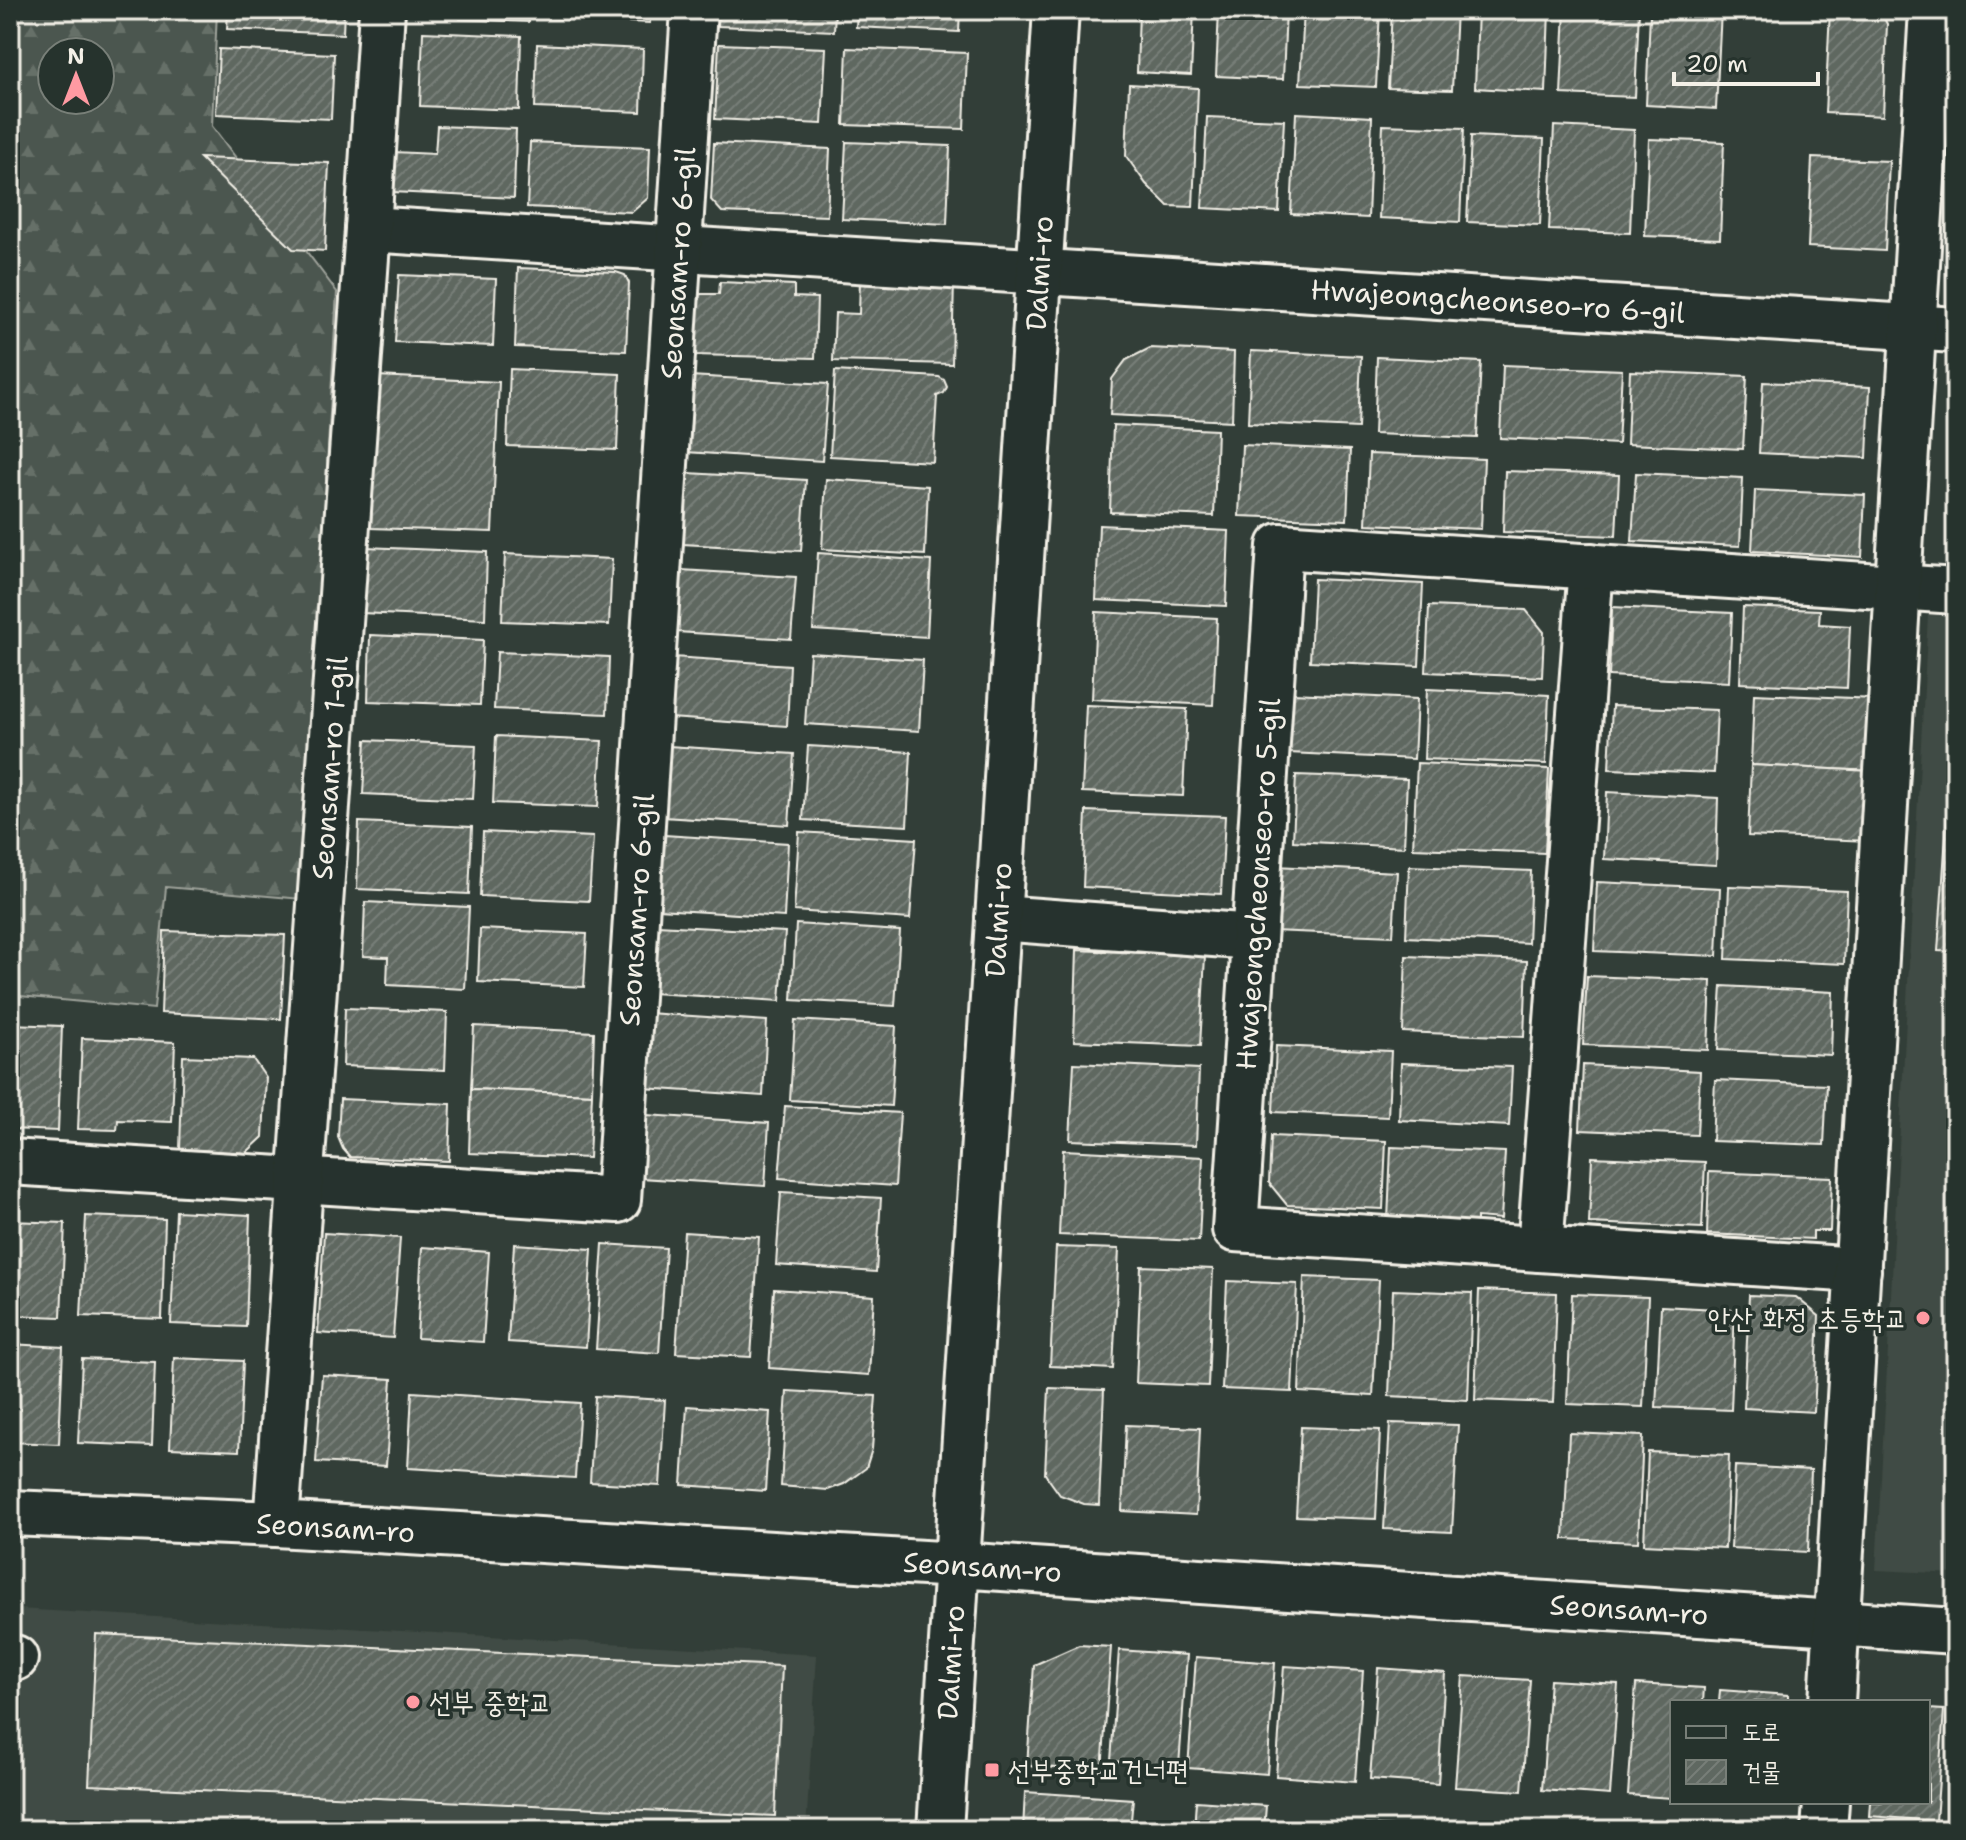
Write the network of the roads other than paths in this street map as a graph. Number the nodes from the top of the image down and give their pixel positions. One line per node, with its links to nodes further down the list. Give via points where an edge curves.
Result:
1 (382, 10): 5 (street, Seonsam-ro 1-gil)
2 (694, 10): 6 (street, Seonsam-ro 6-gil)
3 (1056, 10): 7 (street, Dalmi-ro)
4 (1932, 10): 8 (street)
5 (368, 229): 6 (street, Hwajeongcheonseo-ro 6-gil); 15 (street, Seonsam-ro 1-gil)
6 (679, 249): 7 (street, Hwajeongcheonseo-ro 6-gil); 15 (street, Seonsam-ro 6-gil, via 618,1200)
7 (1040, 272): 8 (street, Hwajeongcheonseo-ro 6-gil); 12 (street, Dalmi-ro)
8 (1935, 329): 10 (street)
9 (1591, 566): 10 (street, Hwajeongcheonseo-ro 5-gil); 13 (street, Hwajeongcheonseo-ro 5-gil, via 1280,546); 16 (street)
10 (1898, 587): 11 (street, Hwajeongcheonseo-ro 5-gil); 17 (street, via 1887,1062)
11 (1956, 591)
12 (998, 918): 13 (street); 20 (street, Dalmi-ro)
13 (1254, 937): 16 (street, Hwajeongcheonseo-ro 5-gil, via 1235,1229)
14 (10, 1162): 15 (street, Seonsam-ro 6-gil)
15 (301, 1181): 19 (street, Seonsam-ro 1-gil)
16 (1540, 1249): 17 (street, Hwajeongcheonseo-ro 5-gil)
17 (1858, 1270): 21 (street)
18 (10, 1513): 19 (street, Seonsam-ro)
19 (276, 1524): 20 (street, Seonsam-ro)
20 (957, 1565): 21 (street, Seonsam-ro); 25 (street, Dalmi-ro)
21 (1837, 1622): 22 (street, Seonsam-ro); 23 (street)
22 (1956, 1631)
23 (1832, 1700)
24 (1826, 1804): 26 (street)
25 (940, 1830)
26 (1824, 1830)

